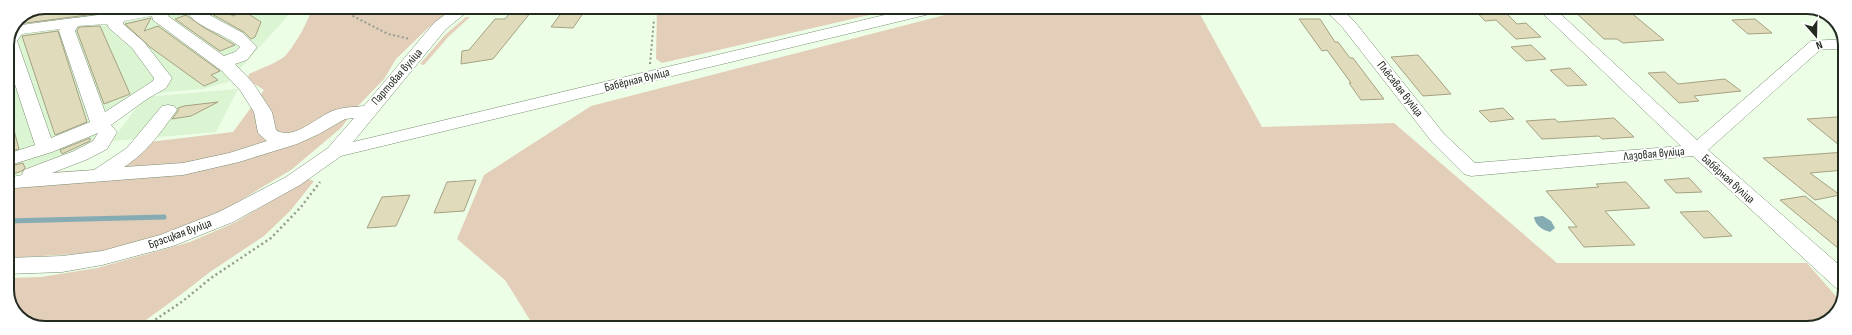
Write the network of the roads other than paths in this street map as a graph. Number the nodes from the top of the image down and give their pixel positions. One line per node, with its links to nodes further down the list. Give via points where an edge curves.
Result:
1 (138, 14): 8 (street)
2 (162, 14): 13 (street, via 159,17)
3 (196, 14): 13 (street, via 205,21 218,25 249,47 241,56)
4 (456, 14): 15 (street, Партовая вуліца, via 440,26)
5 (909, 14): 21 (street, Бабёрная вуліца)
6 (1337, 14): 23 (street, Плёсавая вуліца, via 1349,25 1438,138)
7 (1551, 14): 20 (street, Бабёрная вуліца)
8 (117, 18): 9 (street); 16 (street, via 115,25 138,45 163,78 160,84)
9 (72, 22): 10 (street); 16 (street, via 67,31)
10 (18, 30)
11 (1838, 44): 20 (street, Лазовая вуліца, via 1817,44)
12 (14, 58): 19 (street)
13 (222, 62): 17 (street, via 247,86 263,112 267,133 275,138)
14 (168, 110): 24 (street, via 134,152)
15 (368, 111): 17 (street, via 340,114); 21 (street, Партовая вуліца)
16 (100, 124): 18 (street, via 108,132); 19 (street)
17 (290, 140): 24 (street, via 232,158 183,169)
18 (100, 145): 24 (street, via 92,160 92,166); 25 (street)
19 (45, 148): 22 (street)
20 (1696, 150): 23 (street, Лазовая вуліца); 28 (street, Бабёрная вуліца)
21 (335, 152): 27 (street, Брэсцкая вуліца, via 293,181 226,217 166,241 102,258 62,264)
22 (14, 158)
23 (1471, 170)
24 (98, 176): 26 (street)
25 (14, 181)
26 (14, 182)
27 (14, 266)
28 (1838, 277)

